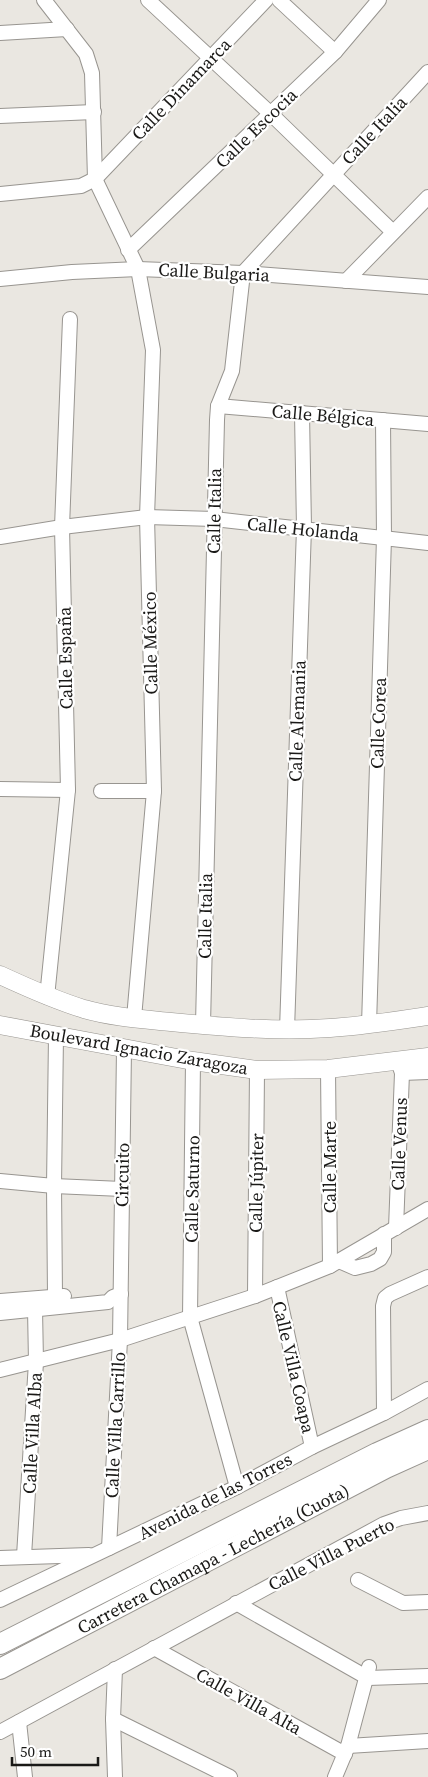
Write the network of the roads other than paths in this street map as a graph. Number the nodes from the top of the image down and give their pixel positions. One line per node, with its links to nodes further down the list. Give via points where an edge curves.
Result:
1 (44, 0): 6 (street)
2 (148, 0): 9 (street)
3 (266, 0): 9 (street, Calle Dinamarca)
4 (279, 0): 8 (street)
5 (379, 0): 8 (street, Calle Escocia)
6 (67, 29): 7 (street); 11 (street, via 86,54 92,74)
7 (0, 33)
8 (335, 52): 12 (street, Calle Escocia)
9 (210, 59): 12 (street); 15 (street, Calle Dinamarca)
10 (428, 72): 14 (street, Calle Italia)
11 (94, 112): 13 (street); 15 (street)
12 (271, 114): 14 (street); 19 (street, Calle Escocia)
13 (0, 116)
14 (334, 175): 18 (street); 21 (street, Calle Italia)
15 (95, 179): 16 (street, via 81,186); 19 (street, Calle México)
16 (0, 194)
17 (428, 197): 18 (street)
18 (394, 232): 23 (street)
19 (128, 250): 20 (street, Calle México)
20 (138, 269): 21 (street, Calle Bulgaria); 22 (street, Calle Bulgaria); 30 (street, Calle México, via 153,350)
21 (243, 273): 23 (street, Calle Bulgaria); 26 (street, Calle Italia, via 232,372)
22 (0, 279)
23 (346, 281): 24 (street, Calle Bulgaria)
24 (428, 287)
25 (70, 319): 32 (street, Calle España)
26 (218, 406): 27 (street, Calle Bélgica); 31 (street, Calle Italia)
27 (302, 413): 28 (street, Calle Bélgica); 33 (street, Calle Alemania)
28 (383, 420): 29 (street, Calle Bélgica); 35 (street, Calle Corea)
29 (428, 424)
30 (147, 517): 31 (street, Calle Holanda); 32 (street, Calle Holanda); 40 (street, Calle México)
31 (214, 519): 33 (street, Calle Holanda); 46 (street, Calle Italia)
32 (62, 527): 34 (street, Calle Holanda); 38 (street, Calle España)
33 (304, 528): 35 (street, Calle Holanda); 48 (street, Calle Alemania)
34 (0, 537)
35 (384, 538): 36 (street, Calle Holanda); 47 (street, Calle Corea)
36 (428, 543)
37 (0, 789): 38 (street)
38 (68, 790): 42 (street, Calle España)
39 (101, 791): 40 (street)
40 (154, 792): 44 (street, Calle México)
41 (0, 974): 42 (main road, Boulevard Ignacio Zaragoza)
42 (47, 997): 44 (main road, Boulevard Ignacio Zaragoza, via 86,1010)
43 (428, 1016): 47 (main road, Boulevard Ignacio Zaragoza)
44 (134, 1018): 46 (main road, Boulevard Ignacio Zaragoza)
45 (0, 1025): 49 (main road, Boulevard Ignacio Zaragoza)
46 (203, 1025): 48 (main road, Boulevard Ignacio Zaragoza)
47 (369, 1025): 48 (main road, Boulevard Ignacio Zaragoza)
48 (287, 1030)
49 (56, 1036): 50 (main road, Boulevard Ignacio Zaragoza); 58 (street)
50 (124, 1049): 52 (main road, Boulevard Ignacio Zaragoza); 59 (street, Circuito)
51 (428, 1057): 53 (main road, Boulevard Ignacio Zaragoza)
52 (194, 1062): 55 (main road, Boulevard Ignacio Zaragoza); 71 (street, Calle Saturno)
53 (400, 1067): 54 (main road, Boulevard Ignacio Zaragoza); 56 (street); 61 (street, Calle Venus)
54 (328, 1069): 55 (main road, Boulevard Ignacio Zaragoza); 62 (street, Calle Marte)
55 (257, 1070): 66 (street, Calle Júpiter)
56 (428, 1072)
57 (0, 1181): 58 (street)
58 (54, 1186): 59 (street); 65 (street)
59 (122, 1189): 67 (street, Circuito)
60 (428, 1209): 61 (street)
61 (390, 1231): 62 (street); 62 (street, Calle Venus, via 380,1259 355,1268)
62 (334, 1263): 64 (street)
63 (428, 1277): 76 (street, via 385,1298)
64 (277, 1287): 66 (street); 78 (street, Calle Villa Coapa)
65 (55, 1296): 67 (street, via 105,1294); 68 (street)
66 (254, 1296): 71 (street)
67 (118, 1298): 69 (street, via 108,1302); 72 (street, Calle Villa Carrillo)
68 (0, 1301)
69 (36, 1309): 70 (street); 73 (street, Calle Villa Alba)
70 (0, 1313)
71 (190, 1317): 72 (street); 80 (street, Calle Saturno)
72 (120, 1340): 73 (street); 82 (street, Calle Villa Carrillo)
73 (36, 1362): 74 (street); 84 (street, Calle Villa Alba)
74 (0, 1370)
75 (428, 1389): 76 (street, Avenida de las Torres)
76 (384, 1413): 78 (street, Avenida de las Torres)
77 (428, 1430): 90 (highway, Carretera Chamapa - Lechería (Cuota))
78 (312, 1447): 80 (street, Avenida de las Torres)
79 (428, 1449): 92 (highway, Carretera Chamapa - Lechería (Cuota))
80 (237, 1487): 82 (street, Avenida de las Torres)
81 (428, 1513): 89 (street, Calle Villa Puerto, via 384,1524)
82 (110, 1548): 83 (street, Avenida de las Torres)
83 (95, 1555): 84 (street); 87 (street, Avenida de las Torres)
84 (24, 1556): 85 (street)
85 (0, 1558)
86 (358, 1580): 88 (street, Calle Villa Puerto, via 403,1603)
87 (0, 1600)
88 (428, 1602)
89 (236, 1603): 91 (street, Calle Villa Puerto); 94 (street)
90 (0, 1644)
91 (154, 1648): 93 (street, Calle Villa Puerto); 100 (street, Calle Villa Alta)
92 (0, 1669)
93 (115, 1669): 96 (street); 97 (street, Calle Villa Puerto)
94 (368, 1672): 95 (street); 100 (street)
95 (428, 1676)
96 (113, 1719): 102 (street); 103 (street)
97 (19, 1722): 98 (street); 101 (street)
98 (0, 1732)
99 (428, 1741): 100 (street)
100 (346, 1750): 104 (street)
101 (25, 1777)
102 (115, 1777)
103 (230, 1777)
104 (336, 1777)

